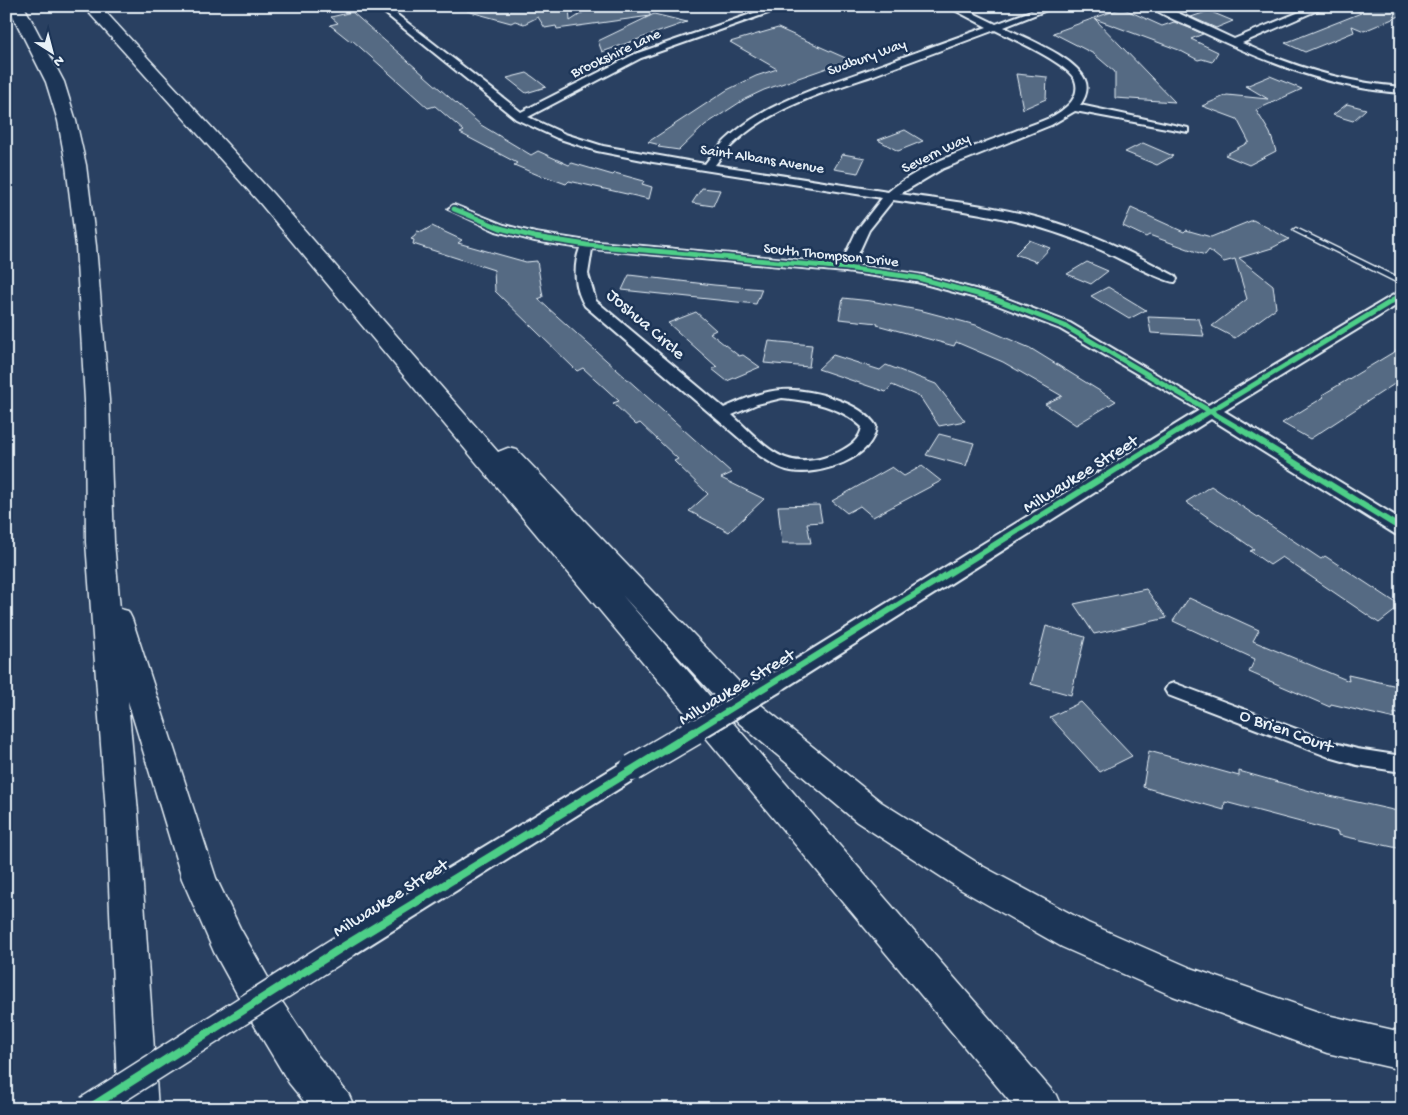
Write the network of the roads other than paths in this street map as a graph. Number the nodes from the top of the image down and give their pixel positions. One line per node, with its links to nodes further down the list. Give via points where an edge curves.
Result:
1 (16, 6): 29 (highway, via 56,82 76,165 91,304)
2 (91, 6): 18 (highway)
3 (380, 6): 14 (street, Saint Albans Avenue)
4 (784, 6): 14 (street, Brookshire Lane, via 638,56)
5 (951, 6): 9 (street)
6 (1054, 6): 9 (street, Sudbury Way)
7 (1155, 6): 10 (street)
8 (1323, 6): 10 (street)
9 (994, 28): 13 (street, via 1045,52 1072,70 1081,84 1081,94); 16 (street, Sudbury Way, via 794,100 756,120 731,139)
10 (1236, 42): 11 (street, via 1335,83)
11 (1389, 90): 12 (street)
12 (1402, 90)
13 (1074, 107): 15 (street); 17 (street, Severn Way, via 1057,119 912,180)
14 (520, 117): 16 (street, Saint Albans Avenue, via 561,136 602,149)
15 (1184, 130)
16 (708, 167): 17 (street, Saint Albans Avenue)
17 (892, 196): 22 (street, Severn Way, via 868,220 853,246); 23 (street, Saint Albans Avenue, via 997,212 1064,229 1144,264)
18 (266, 198): 32 (highway, via 345,286 750,714 869,812 972,878 1076,935 1195,987 1327,1034); 36 (highway)
19 (454, 209): 21 (street, South Thompson Drive, via 500,228)
20 (1296, 230): 24 (lane)
21 (587, 245): 22 (street, South Thompson Drive); 27 (street, Joshua Circle, via 581,260 582,287 590,303)
22 (846, 268): 26 (street, South Thompson Drive, via 918,278 1001,301 1065,326)
23 (1171, 280)
24 (1402, 283)
25 (1402, 295): 26 (street, Milwaukee Street)
26 (1211, 411): 28 (street); 33 (street, Milwaukee Street, bridge, via 777,682 346,945)
27 (722, 414): 27 (street, Joshua Circle, via 777,461 793,468 817,466 837,459 858,447 869,434 869,426 855,414 796,395 768,395)
28 (1402, 529)
29 (103, 572): 34 (highway, via 122,812); 35 (highway, via 199,879 266,1010 303,1069)
30 (1174, 690): 31 (street, O Brien Court, via 1329,749)
31 (1402, 764)
32 (1402, 1051)
33 (88, 1109)
34 (138, 1109)
35 (335, 1109)
36 (1042, 1109)

